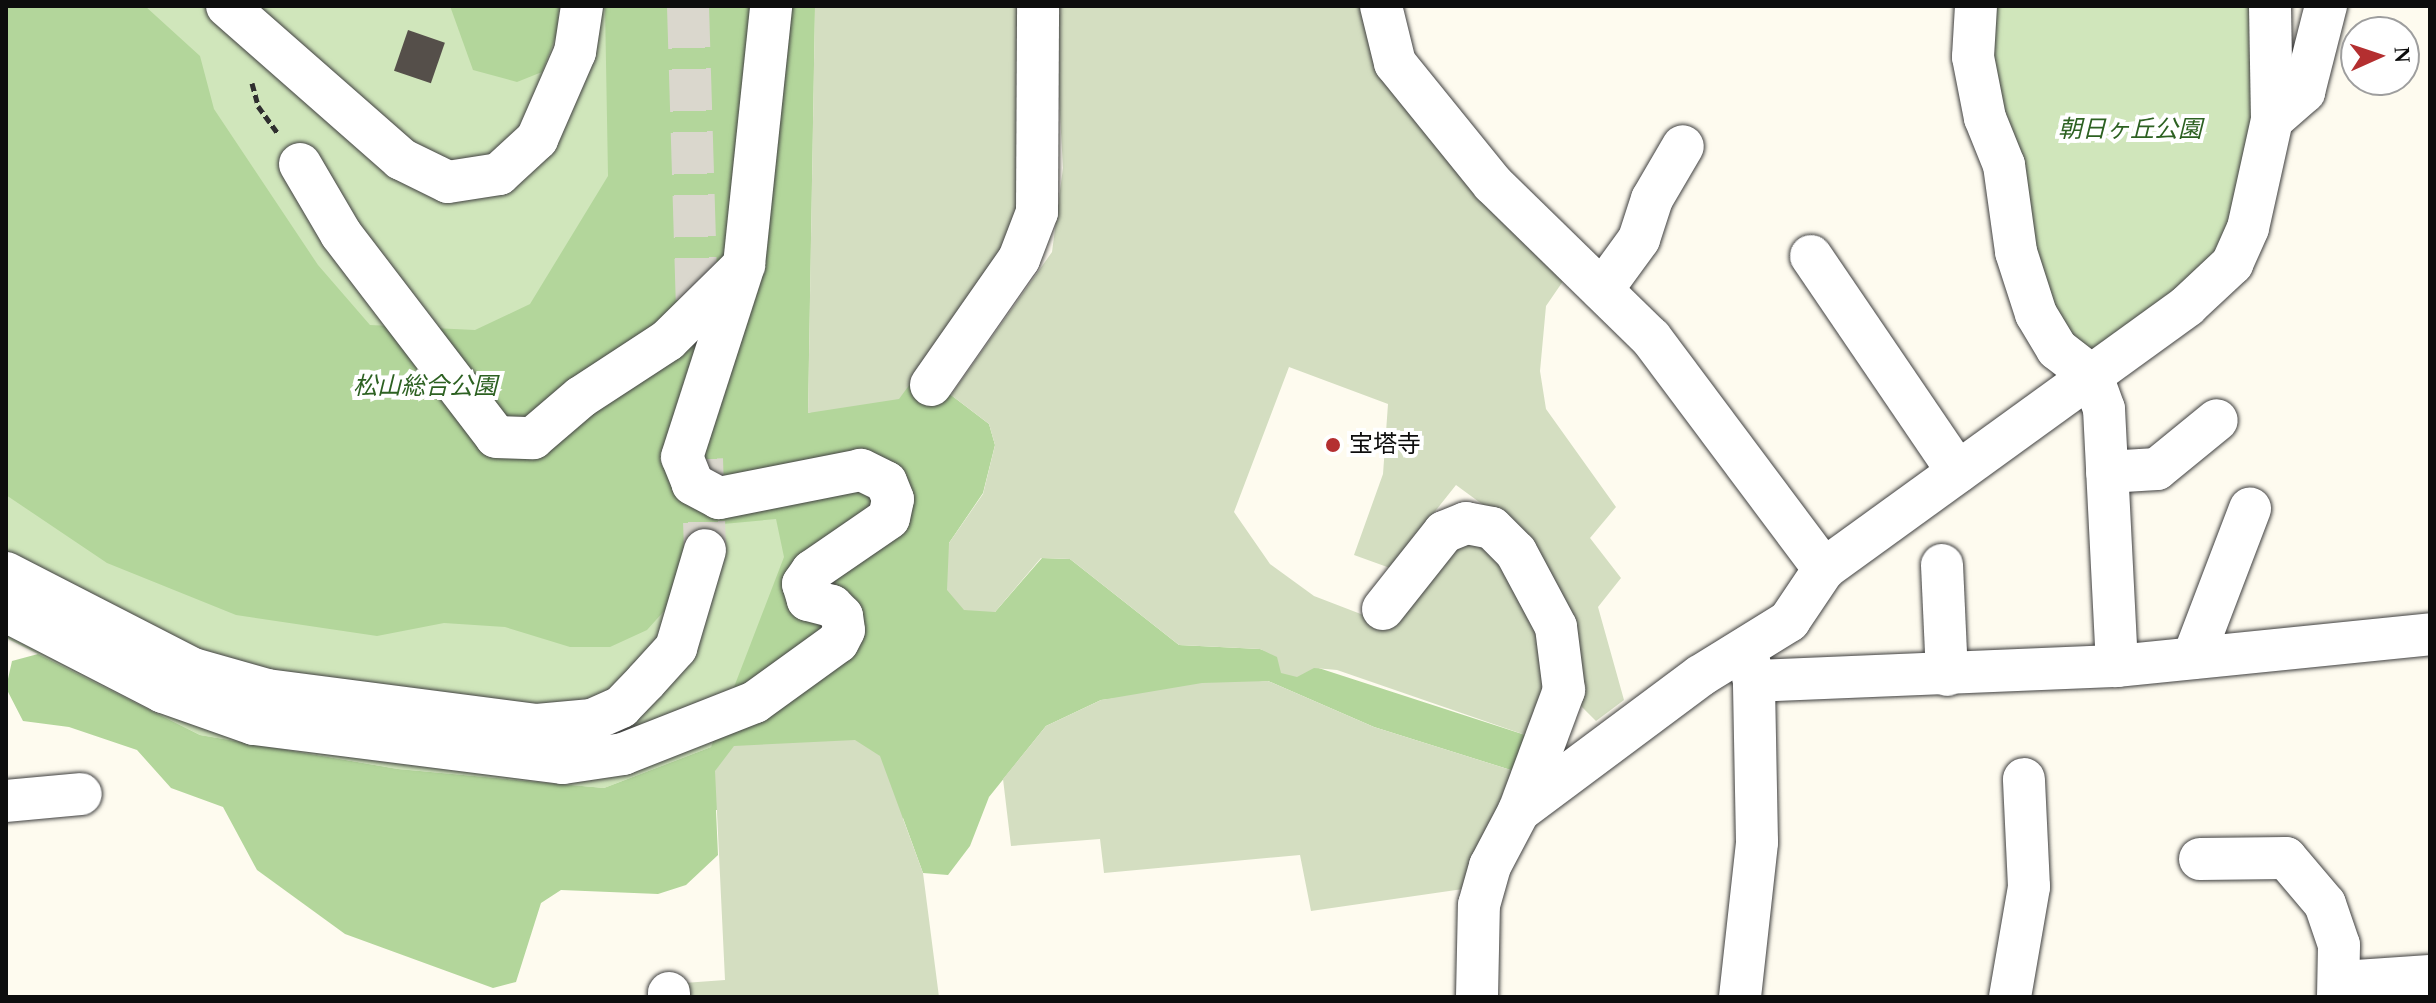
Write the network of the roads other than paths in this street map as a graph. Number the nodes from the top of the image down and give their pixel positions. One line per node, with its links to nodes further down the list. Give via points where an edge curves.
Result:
1 (582, 6): 8 (street, via 575,52 537,139 499,174 474,182 448,182 401,159)
2 (771, 6): 13 (street)
3 (1038, 6): 16 (street, via 1037,212 1019,259)
4 (1381, 6): 14 (street, via 1395,63 1493,184)
5 (1976, 6): 15 (street, via 1973,57 1985,118 2004,165 2016,252 2057,349)
6 (2270, 6): 9 (street)
7 (2326, 6): 9 (street, via 2304,92)
8 (243, 33)
9 (2272, 120): 15 (street, via 2248,228 2232,264 2187,306)
10 (1683, 146): 14 (street, via 1652,199 1639,239)
11 (300, 164): 13 (street, via 341,234 496,437 533,438 581,397 668,340)
12 (1811, 256): 18 (street)
13 (744, 265): 26 (street, via 682,457 693,484 705,493 733,498 871,471 886,482 893,499 882,524 804,579 808,600 832,606 842,616 842,637 755,702 623,754 563,763 482,756 254,724 163,692)
14 (1602, 290): 23 (street, via 1651,338)
15 (2092, 376): 18 (street); 19 (street, via 2104,409)
16 (931, 385)
17 (2217, 420): 19 (street, via 2157,469)
18 (1958, 472): 23 (street)
19 (2107, 472): 30 (street)
20 (2250, 509): 28 (street)
21 (705, 550): 24 (street, via 676,648 646,681 621,707 592,720 537,725 237,682 193,669)
22 (1942, 565): 31 (street)
23 (1824, 569): 29 (street, via 1789,621)
24 (6, 573)
25 (1383, 609): 35 (street, via 1444,532 1466,523 1492,528 1516,552 1556,627 1564,690)
26 (6, 611)
27 (2430, 634): 28 (street)
28 (2193, 658): 30 (street)
29 (1750, 665): 31 (street); 35 (street); 40 (street, via 1757,842)
30 (2117, 666): 31 (street)
31 (1947, 675)
32 (2024, 779): 41 (street, via 2029,887)
33 (81, 794): 34 (street)
34 (6, 801)
35 (1519, 811): 39 (street, via 1490,866 1479,905)
36 (2200, 859): 38 (street, via 2286,858 2325,904 2339,945)
37 (2430, 976): 38 (street)
38 (2340, 990)
39 (1480, 997)
40 (1740, 997)
41 (2010, 997)

